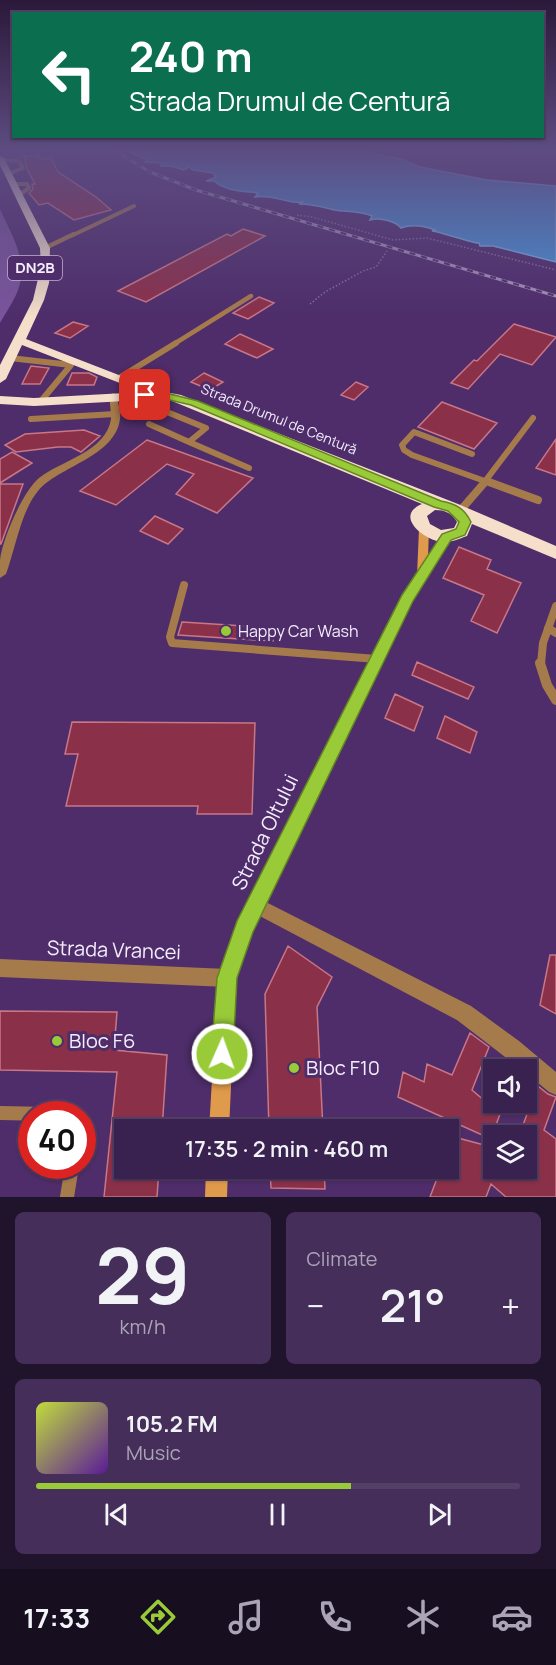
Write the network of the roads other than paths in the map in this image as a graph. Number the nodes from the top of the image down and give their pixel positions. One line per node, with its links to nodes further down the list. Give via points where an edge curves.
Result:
1 (16, 207): 6 (highway, DN2B, via 33,251 34,277)
2 (24, 207): 4 (highway, DN2B)
3 (132, 207): 4 (lane)
4 (45, 248): 7 (highway, DN2B, via 42,294)
5 (251, 296): 10 (lane)
6 (25, 304)
7 (19, 340): 8 (highway, DN2B); 9 (highway)
8 (10, 358): 9 (lane); 11 (highway, DN2B)
9 (74, 364): 10 (highway); 16 (lane)
10 (119, 378): 12 (highway)
11 (0, 379)
12 (162, 395): 14 (highway, Strada Drumul de Centură); 26 (highway, Strada Drumul de Centură, via 194,403)
13 (113, 396): 14 (highway, Strada Drumul de Centură); 16 (highway, Strada Drumul de Centură); 18 (street)
14 (128, 396): 22 (lane, via 206,429)
15 (0, 400): 16 (highway, Strada Drumul de Centură); 17 (highway)
16 (37, 402): 17 (highway, Strada Drumul de Centură)
17 (0, 411)
18 (115, 414): 20 (lane); 34 (street, via 110,435 42,481 30,494)
19 (533, 418): 25 (lane)
20 (31, 419)
21 (148, 424): 22 (lane)
22 (189, 442): 24 (lane)
23 (472, 454): 25 (lane, via 414,432 402,445 412,455)
24 (249, 468)
25 (485, 482): 27 (lane); 29 (lane)
26 (400, 489): 28 (highway, Strada Drumul de Centură); 30 (highway)
27 (538, 500)
28 (438, 504): 29 (highway, Strada Drumul de Centură); 30 (highway, via 425,508)
29 (459, 512): 31 (highway, Strada Drumul de Centură); 32 (highway, via 465,522)
30 (421, 523): 32 (highway, Strada Drumul de Centură, via 435,535); 35 (street, Strada Oltului)
31 (507, 532): 32 (highway, Strada Drumul de Centură); 33 (highway, Strada Drumul de Centură)
32 (454, 534): 35 (street, Strada Oltului)
33 (556, 553)
34 (0, 574)
35 (422, 575): 39 (street, Strada Oltului)
36 (184, 585): 39 (lane, via 170,637 172,643)
37 (556, 606): 38 (lane)
38 (552, 631): 40 (lane, via 540,646 539,665)
39 (377, 659): 41 (street, Strada Oltului)
40 (556, 700)
41 (256, 904): 43 (street, Strada Oltului); 44 (street, via 464,1013)
42 (0, 968): 43 (street, Strada Vrancei)
43 (227, 978): 47 (street, Strada Oltului)
44 (556, 1086)
45 (0, 1113): 46 (lane)
46 (18, 1113)
47 (220, 1119)
48 (70, 1179): 50 (lane)
49 (217, 1179): 51 (street)
50 (67, 1197)
51 (216, 1197)

